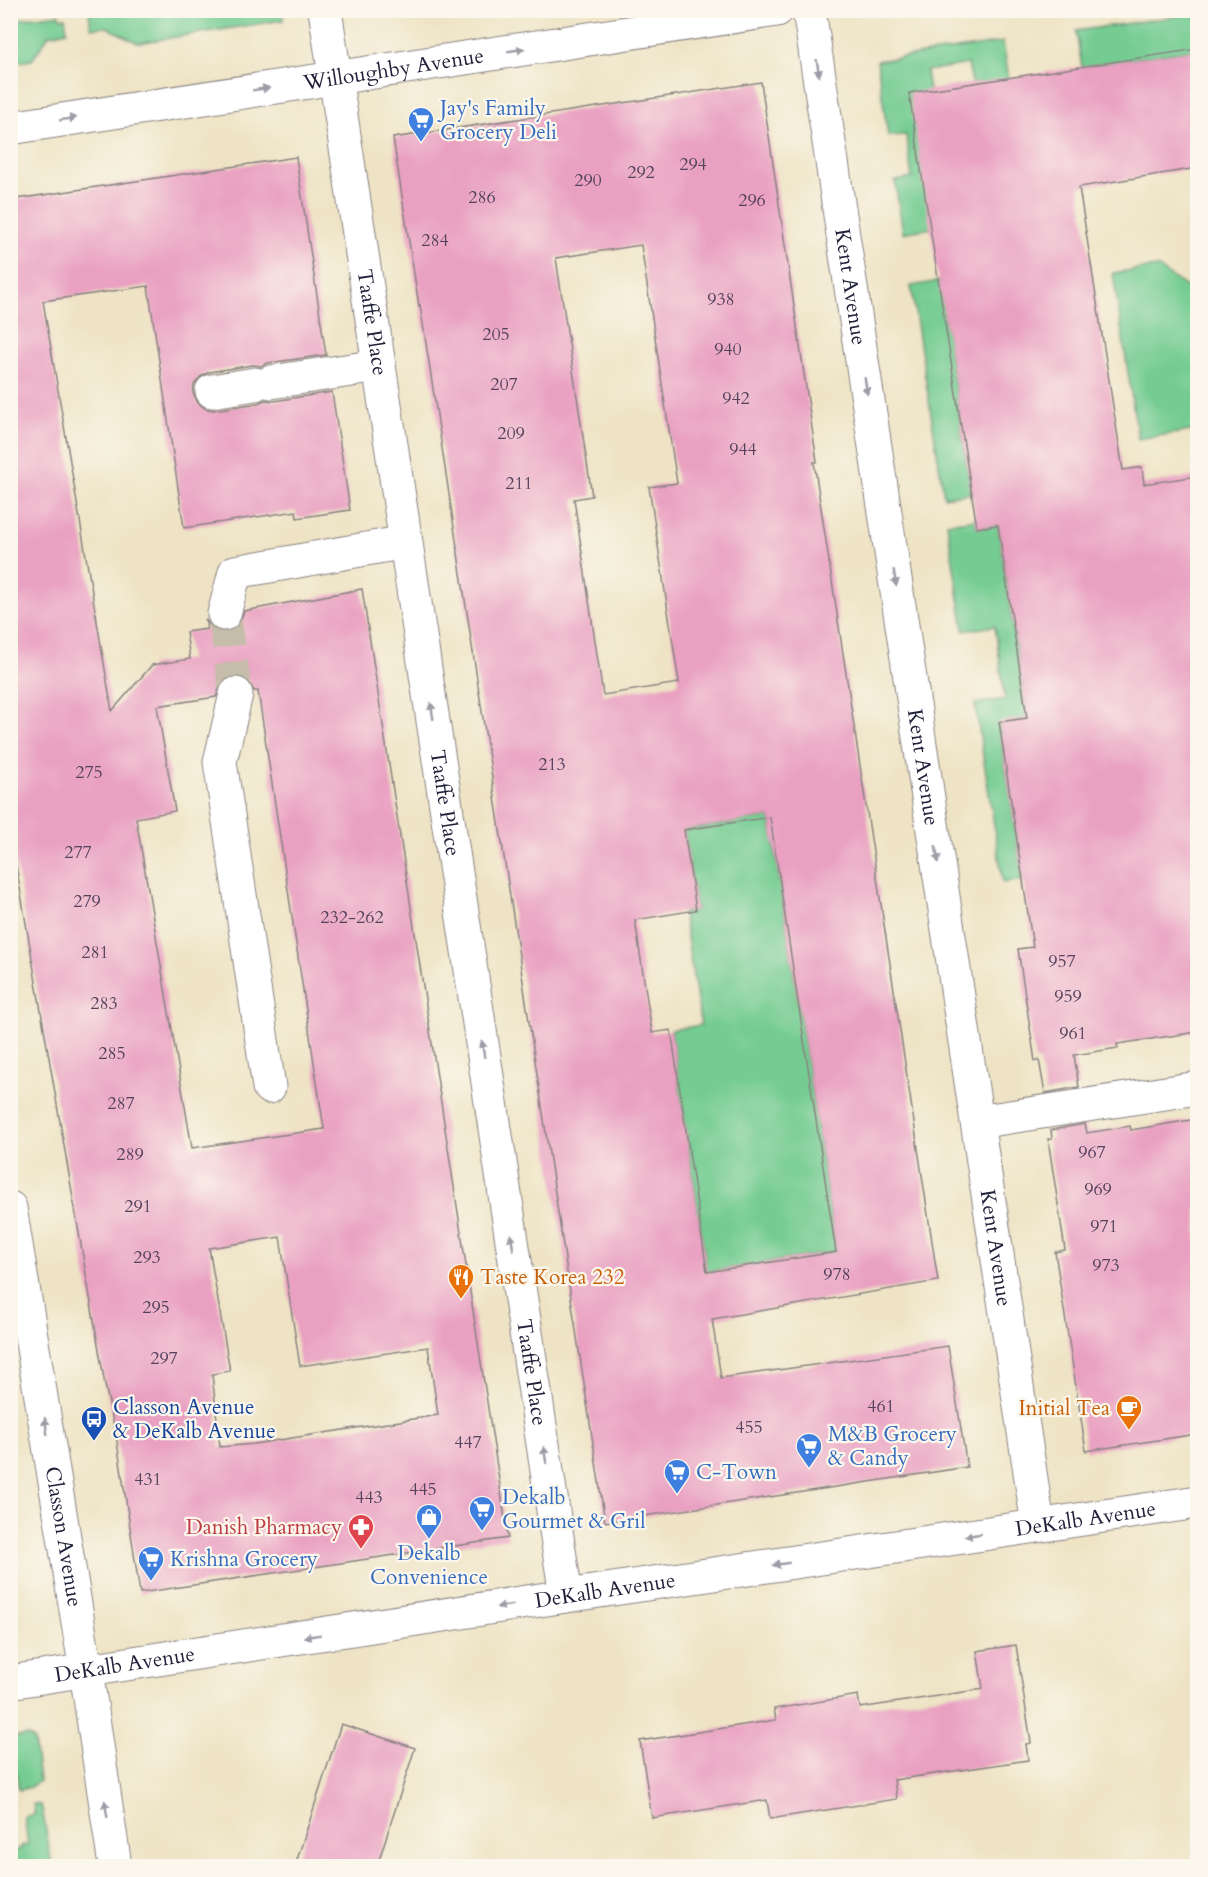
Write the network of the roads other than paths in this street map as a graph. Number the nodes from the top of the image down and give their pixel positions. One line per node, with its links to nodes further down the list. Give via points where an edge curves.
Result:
1 (325, 10): 4 (street, Taaffe Place)
2 (777, 10): 4 (street, Willoughby Avenue, one-way to 2)
3 (809, 10): 13 (street, Kent Avenue, one-way to 13)
4 (335, 77): 5 (street, Willoughby Avenue, one-way to 4); 6 (street, Taaffe Place)
5 (10, 128)
6 (379, 366): 7 (street); 8 (street, Taaffe Place)
7 (212, 391)
8 (406, 542): 9 (street, via 235,572); 17 (street, Taaffe Place, one-way to 8)
9 (224, 614)
10 (236, 694): 11 (street, via 220,762)
11 (269, 1087)
12 (1197, 1088): 13 (street)
13 (977, 1122): 16 (street, Kent Avenue)
14 (10, 1208): 18 (street, Classon Avenue, one-way to 14)
15 (1197, 1502): 16 (street, DeKalb Avenue)
16 (1038, 1525): 17 (street, DeKalb Avenue, one-way to 17)
17 (566, 1596): 18 (street, DeKalb Avenue, one-way to 18)
18 (86, 1671): 19 (street, DeKalb Avenue); 20 (street, Classon Avenue, one-way to 18)
19 (10, 1682)
20 (115, 1866)

